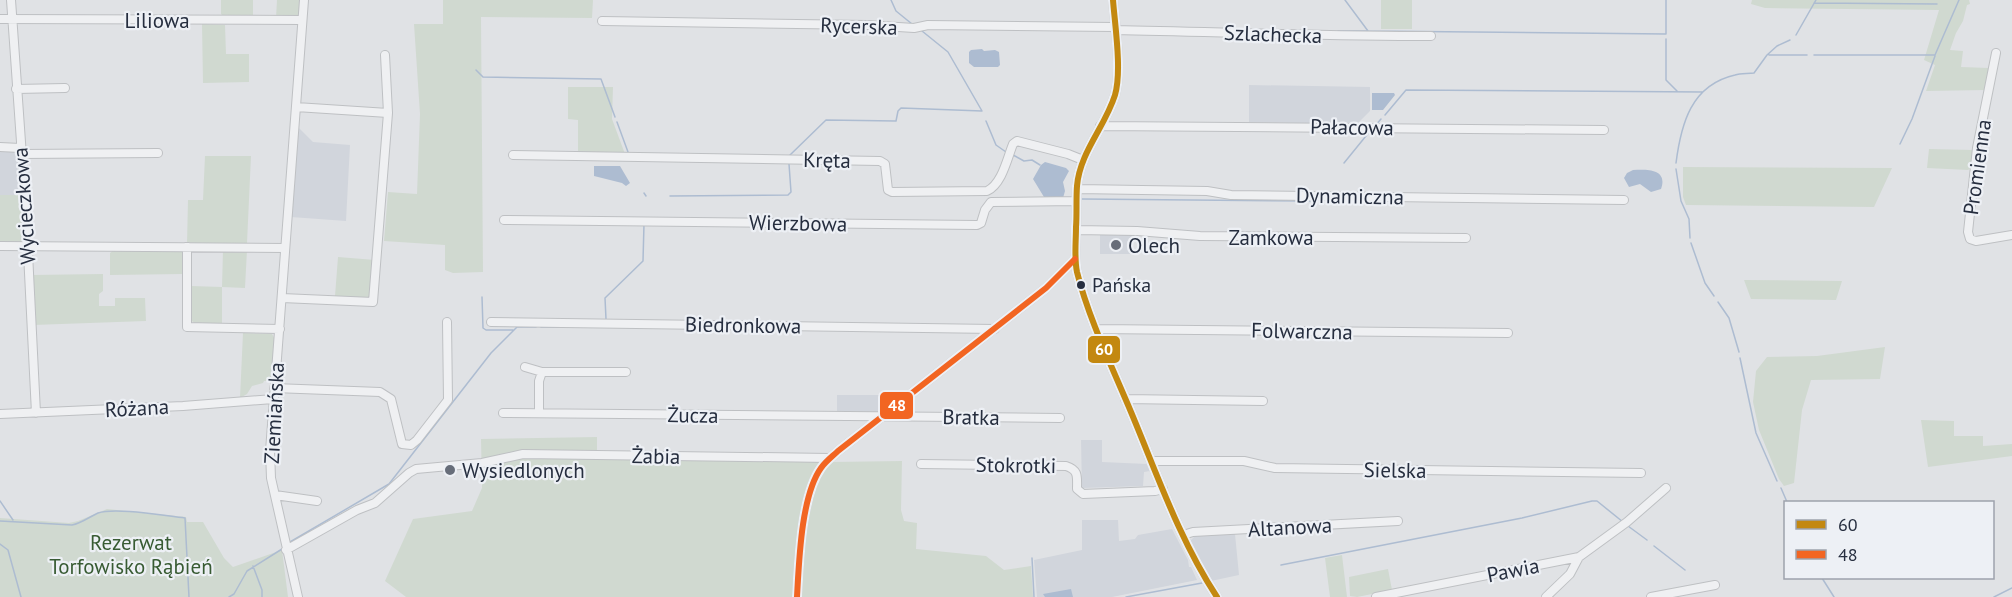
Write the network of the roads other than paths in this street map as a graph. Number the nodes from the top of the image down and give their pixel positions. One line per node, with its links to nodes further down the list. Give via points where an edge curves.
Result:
1 (11, 0): 5 (street, Wycieczkowa)
2 (304, 0): 6 (street, Ziemiańska)
3 (1113, 0): 8 (street)
4 (0, 19): 5 (street, Liliowa)
5 (12, 20): 6 (street, Liliowa); 13 (street, Wycieczkowa)
6 (302, 20): 14 (street, Ziemiańska)
7 (602, 21): 8 (street, Rycerska)
8 (1115, 29): 9 (street, Szlachecka); 16 (street, via 1117,89)
9 (1431, 36)
10 (1996, 53): 28 (street, Promienna, via 1977,148 1968,232 1970,239 1976,241)
11 (386, 55): 15 (street)
12 (65, 88): 13 (street)
13 (16, 89): 19 (street, Wycieczkowa)
14 (296, 107): 15 (street); 33 (street, Ziemiańska)
15 (388, 113): 35 (street, via 373,302)
16 (1100, 126): 17 (street, Pałacowa); 22 (street)
17 (1604, 130)
18 (0, 147): 19 (street)
19 (21, 151): 20 (street); 31 (street, Wycieczkowa)
20 (158, 153)
21 (513, 155): 22 (street, Kręta, via 880,161 885,164 888,190 892,192 987,191 997,182 1017,141)
22 (1083, 160): 23 (street)
23 (1077, 189): 24 (street, Dynamiczna); 25 (street)
24 (1624, 200)
25 (1076, 201): 26 (street, Wierzbowa, via 991,202 977,225); 27 (street)
26 (504, 220)
27 (1076, 230): 29 (street, Zamkowa, via 1200,236); 34 (street)
28 (2012, 235)
29 (1466, 238)
30 (0, 246): 31 (street)
31 (27, 246): 32 (street); 49 (street, Wycieczkowa)
32 (187, 247): 33 (street); 39 (street, via 187,327)
33 (285, 248): 35 (street, Ziemiańska)
34 (1075, 259): 38 (street); 40 (street, via 1054,282)
35 (282, 298): 39 (street, Ziemiańska)
36 (447, 322): 45 (street, via 448,400 411,445 402,444 391,399 386,394)
37 (492, 322): 40 (street, Biedronkowa)
38 (1097, 328): 41 (street, Folwarczna); 47 (street)
39 (280, 329): 45 (street, Ziemiańska)
40 (995, 329): 53 (street)
41 (1508, 333)
42 (525, 367): 43 (street)
43 (542, 372): 44 (street); 51 (street)
44 (626, 372)
45 (274, 388): 46 (street, Ziemiańska)
46 (273, 399): 49 (street, Różana); 61 (street, Ziemiańska, via 270,451)
47 (1125, 399): 48 (street); 56 (street)
48 (1263, 401)
49 (36, 413): 52 (street, Różana)
50 (503, 413): 51 (street, Żucza)
51 (539, 413): 53 (street, Żucza)
52 (0, 414)
53 (883, 417): 54 (street, Bratka); 55 (street)
54 (1060, 418)
55 (830, 458): 65 (street, Żabia, via 523,454 482,463 416,469 375,502); 69 (street, via 811,492 801,544)
56 (1151, 461): 58 (street, Sielska, via 1244,461 1275,468); 60 (street)
57 (921, 464): 60 (street, Stokrotki, via 1066,466 1074,469 1077,489 1083,494)
58 (1641, 473)
59 (1666, 488): 66 (street, Pawia, via 1628,522)
60 (1163, 489): 64 (street)
61 (275, 495): 62 (street); 65 (street, Ziemiańska)
62 (318, 501)
63 (1398, 521): 64 (street, Altanowa)
64 (1183, 535): 70 (street)
65 (286, 550): 68 (street, Ziemiańska)
66 (1579, 556): 71 (street, Pawia); 72 (street, Pawia, via 1570,574)
67 (1715, 585): 73 (street)
68 (298, 597)
69 (797, 597)
70 (1217, 597)
71 (1376, 597)
72 (1546, 597)
73 (1652, 597)

